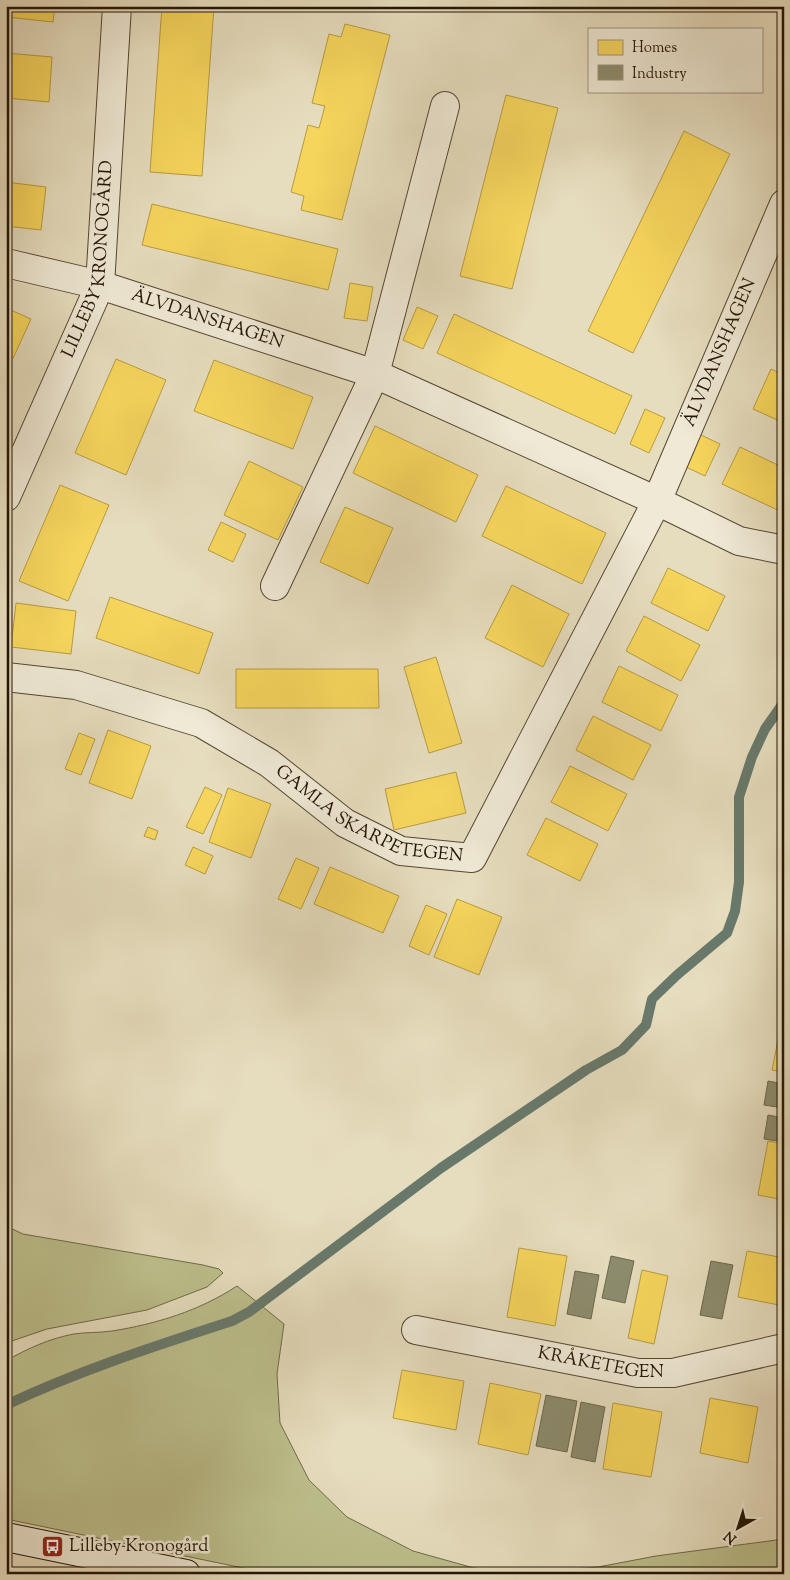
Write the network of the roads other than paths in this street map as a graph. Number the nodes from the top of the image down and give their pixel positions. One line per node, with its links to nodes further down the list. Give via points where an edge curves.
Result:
1 (117, 6): 5 (street, LILLEBY KRONOGÅRD)
2 (445, 106): 6 (street)
3 (784, 204): 8 (street, ÄLVDANSHAGEN)
4 (6, 264): 5 (street, ÄLVDANSHAGEN)
5 (100, 285): 6 (street, ÄLVDANSHAGEN); 7 (street, LILLEBY KRONOGÅRD)
6 (375, 374): 8 (street, ÄLVDANSHAGEN); 10 (street)
7 (6, 497)
8 (657, 501): 9 (street, ÄLVDANSHAGEN, via 739,541); 11 (street, GAMLA SKARPETEGEN, via 472,858 401,852 345,823 269,763 201,722 76,685)
9 (784, 550)
10 (275, 586)
11 (6, 677)
12 (416, 1330): 13 (street, KRÅKETEGEN, via 638,1373 673,1373)
13 (784, 1348)
14 (6, 1537): 15 (street)
15 (186, 1574)

